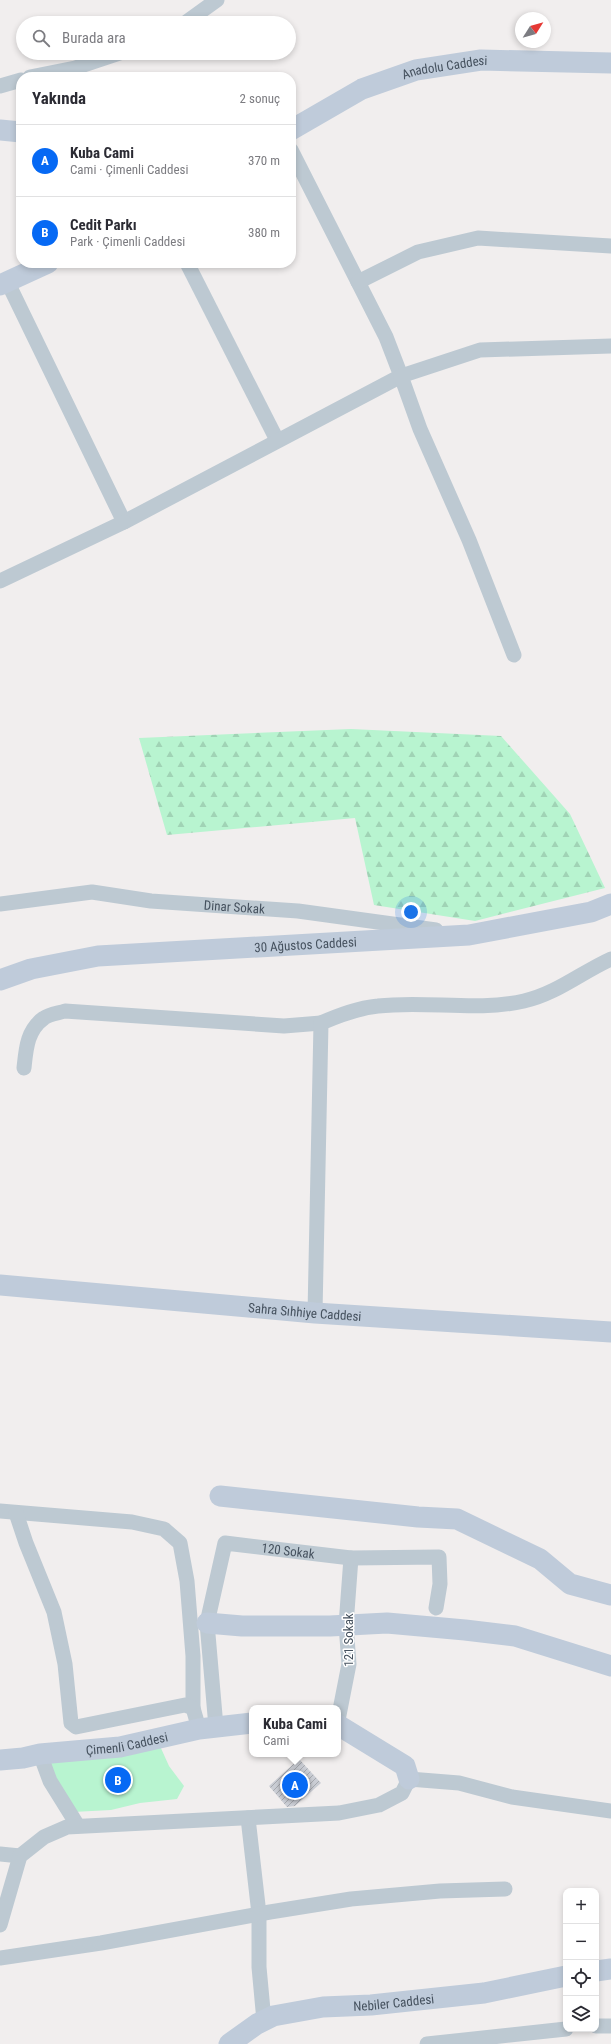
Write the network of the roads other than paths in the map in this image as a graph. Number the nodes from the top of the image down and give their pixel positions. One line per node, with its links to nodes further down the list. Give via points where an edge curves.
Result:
1 (217, 0): 2 (street)
2 (195, 16)
3 (99, 60): 5 (street)
4 (611, 63): 8 (street, Anadolu Caddesi, via 481,60 416,70 362,90)
5 (55, 72)
6 (16, 81): 7 (street)
7 (0, 86)
8 (296, 127)
9 (0, 130): 10 (street)
10 (16, 132)
11 (296, 160): 15 (street)
12 (611, 246): 15 (street, via 478,238 418,252)
13 (37, 268): 16 (street)
14 (190, 268): 19 (street)
15 (358, 282): 18 (street, via 386,337)
16 (4, 283): 20 (street)
17 (611, 346): 18 (street, via 480,350)
18 (401, 376): 19 (street); 22 (street, via 420,429 469,540)
19 (277, 440): 20 (street)
20 (124, 522): 21 (street)
21 (0, 581)
22 (514, 655)
23 (0, 904): 25 (street, Dinar Sokak, via 92,892 151,901 298,911)
24 (611, 904): 25 (street, 30 Ağustos Caddesi, via 591,912)
25 (469, 936): 27 (street, 30 Ağustos Caddesi, via 98,956 31,969)
26 (611, 959): 28 (street, via 552,992 524,1001 476,1007 379,1006 348,1011)
27 (0, 980)
28 (321, 1023): 29 (street, via 284,1026 65,1011 44,1018 31,1033 26,1044); 31 (street)
29 (24, 1068)
30 (0, 1285): 31 (street, Sahra Sıhhiye Caddesi)
31 (315, 1313): 32 (street, Sahra Sıhhiye Caddesi)
32 (611, 1332)
33 (220, 1496): 37 (street, via 418,1517 457,1518 540,1559 570,1584)
34 (0, 1511): 35 (street)
35 (16, 1513): 43 (street, via 132,1522 164,1529 180,1543 187,1581 193,1656); 43 (street, via 54,1612 65,1664 71,1723 76,1727 185,1705)
36 (351, 1558): 38 (street, 120 Sokak, via 439,1557 440,1584); 39 (street, 120 Sokak, via 225,1543); 40 (street, 121 Sokak)
37 (611, 1595)
38 (436, 1608)
39 (208, 1623): 40 (street, via 242,1626); 46 (street)
40 (346, 1625): 41 (street, via 387,1623 515,1636); 42 (street, 121 Sokak, via 349,1664)
41 (611, 1666)
42 (341, 1705)
43 (193, 1708): 46 (street)
44 (249, 1723): 46 (street, Çimenli Caddesi)
45 (341, 1727): 49 (street, via 405,1766)
46 (207, 1728): 47 (street, Çimenli Caddesi, via 120,1747)
47 (40, 1754): 48 (street, Çimenli Caddesi); 52 (street, via 50,1780)
48 (0, 1760)
49 (409, 1779): 50 (street, via 459,1783 512,1797); 51 (street, via 402,1793 379,1805 339,1813)
50 (611, 1811)
51 (248, 1818): 52 (street); 56 (street)
52 (78, 1826): 54 (street, via 67,1827 44,1837)
53 (0, 1854): 54 (street)
54 (20, 1856): 57 (street)
55 (505, 1889): 56 (street, via 440,1891 352,1899)
56 (259, 1914): 58 (street, via 101,1944); 62 (street, via 259,1967)
57 (0, 1925)
58 (0, 1958)
59 (611, 1969): 60 (street)
60 (599, 1971)
61 (563, 1977): 62 (street, Nebiler Caddesi, via 484,1993 371,2005 323,2007 273,2016)
62 (264, 2021): 66 (street, Nebiler Caddesi)
63 (599, 2026): 64 (street)
64 (611, 2026)
65 (563, 2029): 67 (street)
66 (229, 2044)
67 (426, 2044)

